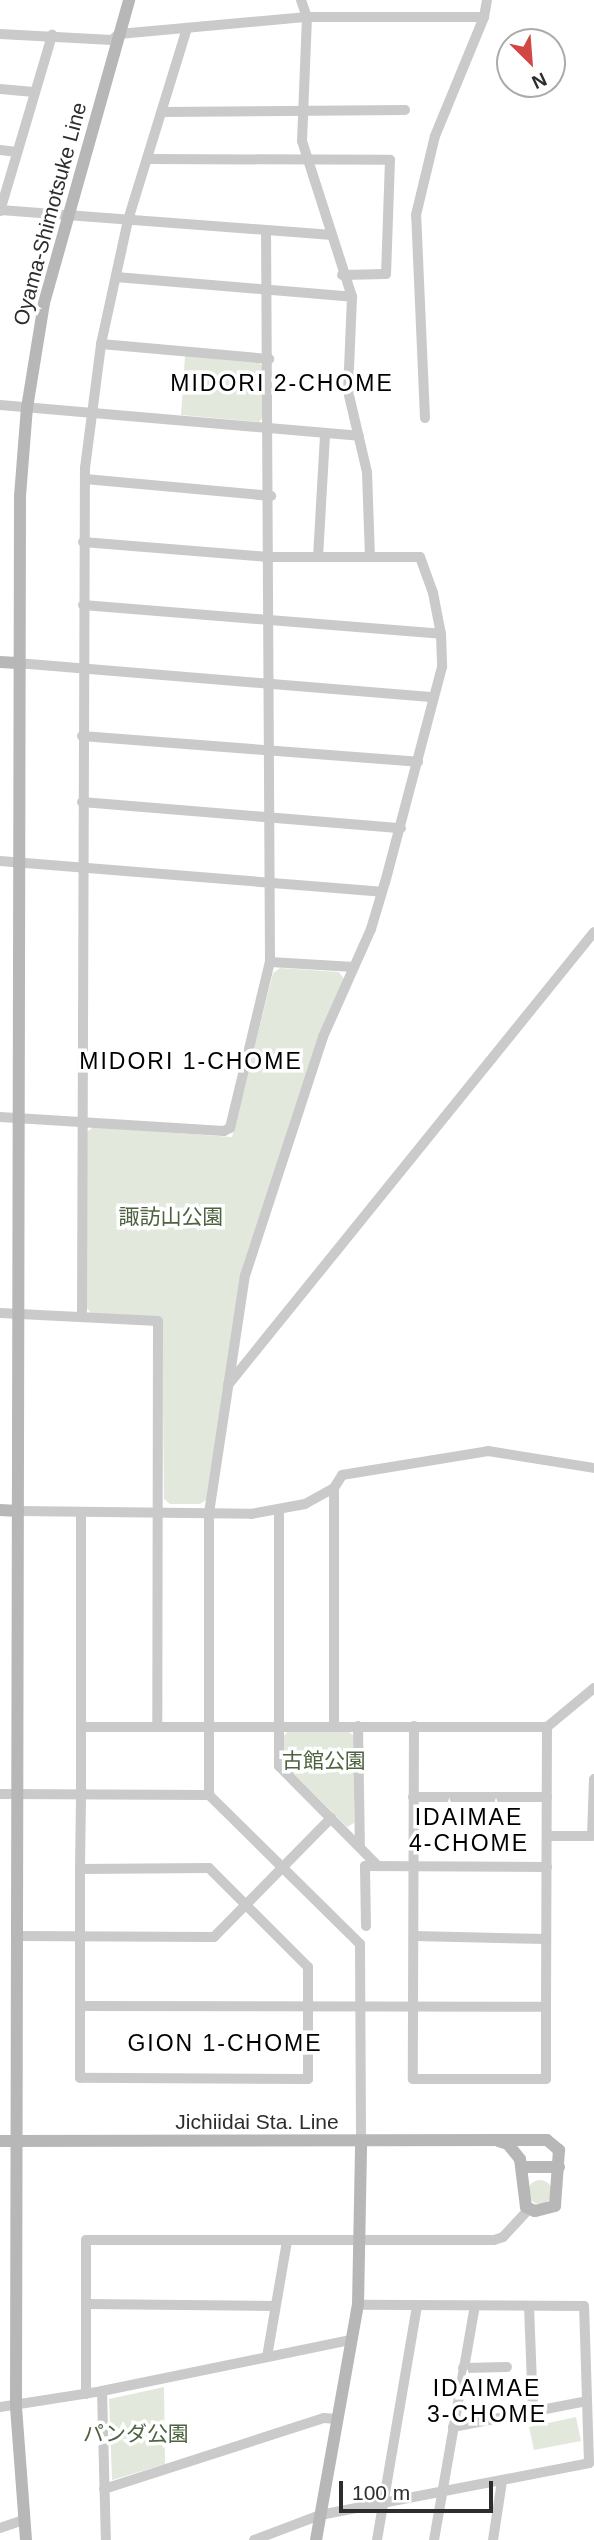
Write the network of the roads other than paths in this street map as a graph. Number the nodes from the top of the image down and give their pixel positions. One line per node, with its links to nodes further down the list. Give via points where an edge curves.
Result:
1 (129, 0): 9 (main road, Oyama-Shimotsuke Line)
2 (301, 0): 4 (street)
3 (487, 0): 5 (street)
4 (307, 17): 5 (street); 6 (street); 13 (street)
5 (484, 17): 33 (street, via 435,136 416,215)
6 (187, 28): 9 (street); 14 (street)
7 (0, 34): 8 (street)
8 (52, 34): 9 (street, via 112,40); 11 (street)
9 (119, 34): 20 (main road, Oyama-Shimotsuke Line)
10 (0, 89): 11 (street)
11 (34, 92): 16 (street)
12 (405, 110): 13 (street)
13 (302, 111): 14 (street); 17 (street)
14 (162, 112): 18 (street)
15 (0, 150): 16 (street)
16 (17, 152): 19 (street)
17 (306, 158): 18 (street); 23 (street); 24 (street, via 390,160 386,274)
18 (147, 159): 21 (street)
19 (0, 211): 20 (street)
20 (67, 216): 21 (street); 31 (main road, Oyama-Shimotsuke Line, via 44,303)
21 (128, 220): 22 (street); 25 (street)
22 (266, 232): 23 (street); 26 (street)
23 (329, 235): 24 (street)
24 (342, 275): 27 (street)
25 (116, 277): 26 (street); 28 (street)
26 (269, 291): 27 (street); 29 (street)
27 (352, 298): 36 (street, via 348,391)
28 (101, 344): 29 (street); 32 (street)
29 (269, 359): 34 (street)
30 (0, 405): 31 (street)
31 (27, 408): 32 (street); 47 (main road, Oyama-Shimotsuke Line, via 20,496)
32 (91, 412): 34 (street); 37 (street)
33 (425, 418)
34 (270, 430): 35 (street); 38 (street)
35 (325, 434): 36 (street); 41 (street)
36 (359, 436): 42 (street, via 367,472)
37 (85, 479): 38 (street); 39 (street)
38 (271, 496): 40 (street)
39 (83, 542): 40 (street); 43 (street)
40 (271, 557): 41 (street); 44 (street)
41 (318, 557): 42 (street)
42 (370, 557): 45 (street, via 420,557)
43 (83, 605): 44 (street); 48 (street)
44 (270, 621): 45 (street); 49 (street)
45 (441, 634): 50 (street, via 442,667)
46 (0, 662): 47 (main road)
47 (17, 663): 48 (street); 58 (main road, Oyama-Shimotsuke Line)
48 (83, 668): 49 (street); 51 (street)
49 (271, 684): 50 (street); 52 (street)
50 (435, 697): 53 (street)
51 (82, 736): 52 (street); 54 (street)
52 (270, 751): 53 (street); 55 (street)
53 (418, 762): 56 (street)
54 (82, 802): 55 (street); 59 (street)
55 (269, 816): 56 (street); 60 (street)
56 (401, 828): 61 (street)
57 (0, 861): 58 (street)
58 (19, 864): 59 (street); 66 (main road, Oyama-Shimotsuke Line)
59 (82, 868): 60 (street); 67 (street)
60 (270, 883): 61 (street); 63 (street)
61 (382, 892): 64 (street)
62 (594, 932): 71 (street)
63 (270, 962): 64 (street); 67 (street, via 230,1128)
64 (354, 967): 71 (street, via 323,1037 245,1275)
65 (0, 1117): 66 (street)
66 (21, 1119): 67 (street); 69 (main road, Oyama-Shimotsuke Line)
67 (82, 1121): 70 (street)
68 (0, 1313): 69 (street)
69 (21, 1315): 70 (street); 76 (main road, Oyama-Shimotsuke Line)
70 (82, 1317): 79 (street, via 158,1321)
71 (228, 1386): 78 (street)
72 (594, 1468): 73 (street, via 488,1451 342,1475)
73 (334, 1488): 75 (street, via 305,1504); 84 (street)
74 (0, 1510): 76 (main road)
75 (279, 1510): 78 (street); 83 (street)
76 (18, 1511): 77 (street); 91 (main road, Oyama-Shimotsuke Line)
77 (81, 1514): 79 (street); 87 (street)
78 (209, 1514): 79 (street); 82 (street)
79 (156, 1515): 81 (street)
80 (594, 1688): 88 (street)
81 (157, 1726): 82 (street); 87 (street)
82 (209, 1726): 83 (street); 92 (street)
83 (279, 1726): 84 (street); 96 (street, via 279,1766)
84 (334, 1726): 85 (street)
85 (358, 1726): 86 (street); 98 (street)
86 (414, 1726): 88 (street); 94 (street)
87 (81, 1727): 93 (street)
88 (547, 1727): 95 (street)
89 (594, 1779): 97 (street, via 592,1836)
90 (0, 1794): 91 (street)
91 (16, 1794): 93 (street); 106 (main road, Oyama-Shimotsuke Line)
92 (209, 1795): 93 (street); 100 (street)
93 (81, 1796): 103 (street)
94 (413, 1797): 95 (street); 101 (street)
95 (547, 1797): 97 (street)
96 (331, 1818): 98 (street); 100 (street)
97 (547, 1836): 102 (street)
98 (360, 1847): 99 (street)
99 (378, 1866): 101 (street); 105 (street, via 365,1866)
100 (283, 1867): 104 (street); 112 (street, via 360,1944)
101 (413, 1867): 102 (street); 107 (street)
102 (547, 1867): 109 (street)
103 (80, 1869): 104 (street, via 209,1868); 108 (street)
104 (246, 1906): 108 (street, via 214,1937); 111 (street, via 308,1967)
105 (366, 1926)
106 (18, 1936): 108 (street); 116 (main road, Oyama-Shimotsuke Line)
107 (414, 1936): 109 (street); 113 (street)
108 (80, 1937): 110 (street)
109 (546, 1939): 114 (street)
110 (80, 2006): 111 (street); 111 (street, via 80,2078 295,2079 308,2079)
111 (308, 2007): 112 (street)
112 (360, 2007): 113 (street); 118 (street)
113 (412, 2007): 114 (street); 114 (street, via 413,2079 546,2079)
114 (546, 2007)
115 (0, 2141): 116 (main road, Jichiidai Sta. Line)
116 (16, 2141): 118 (main road, Jichiidai Sta. Line); 138 (main road, Oyama-Shimotsuke Line)
117 (498, 2141): 118 (main road, Jichiidai Sta. Line); 119 (main road, via 513,2148); 120 (main road, Jichiidai Sta. Line, via 553,2141 559,2150)
118 (361, 2142): 122 (main road)
119 (523, 2167): 120 (main road); 121 (main road, via 522,2199)
120 (559, 2167): 121 (main road, via 557,2203 547,2210)
121 (529, 2209): 122 (street, via 495,2240)
122 (360, 2240): 123 (street); 125 (main road)
123 (287, 2241): 124 (street, via 86,2240); 126 (street)
124 (86, 2304): 126 (street); 135 (street)
125 (358, 2305): 127 (street); 130 (main road)
126 (275, 2306): 131 (street)
127 (418, 2306): 128 (street); 145 (street)
128 (475, 2306): 129 (street); 133 (street)
129 (529, 2306): 136 (street, via 584,2306); 139 (street)
130 (351, 2340): 131 (street); 140 (main road)
131 (267, 2357): 134 (street)
132 (507, 2367): 133 (street)
133 (463, 2368): 141 (street)
134 (102, 2391): 135 (street); 143 (street)
135 (86, 2394): 138 (street)
136 (587, 2401): 139 (street); 142 (street, via 589,2463)
137 (0, 2407): 138 (street)
138 (16, 2407): 147 (main road, Oyama-Shimotsuke Line)
139 (533, 2412): 141 (street)
140 (337, 2418): 143 (street, via 324,2418); 146 (main road)
141 (453, 2427): 144 (street)
142 (502, 2481): 144 (street); 155 (street)
143 (104, 2489): 150 (street)
144 (442, 2493): 145 (street); 154 (street)
145 (383, 2504): 146 (street); 153 (street)
146 (320, 2515): 151 (street); 152 (main road)
147 (23, 2520): 148 (street); 149 (main road, Oyama-Shimotsuke Line)
148 (0, 2528)
149 (26, 2540)
150 (106, 2540)
151 (254, 2540)
152 (316, 2540)
153 (377, 2540)
154 (434, 2540)
155 (493, 2540)

